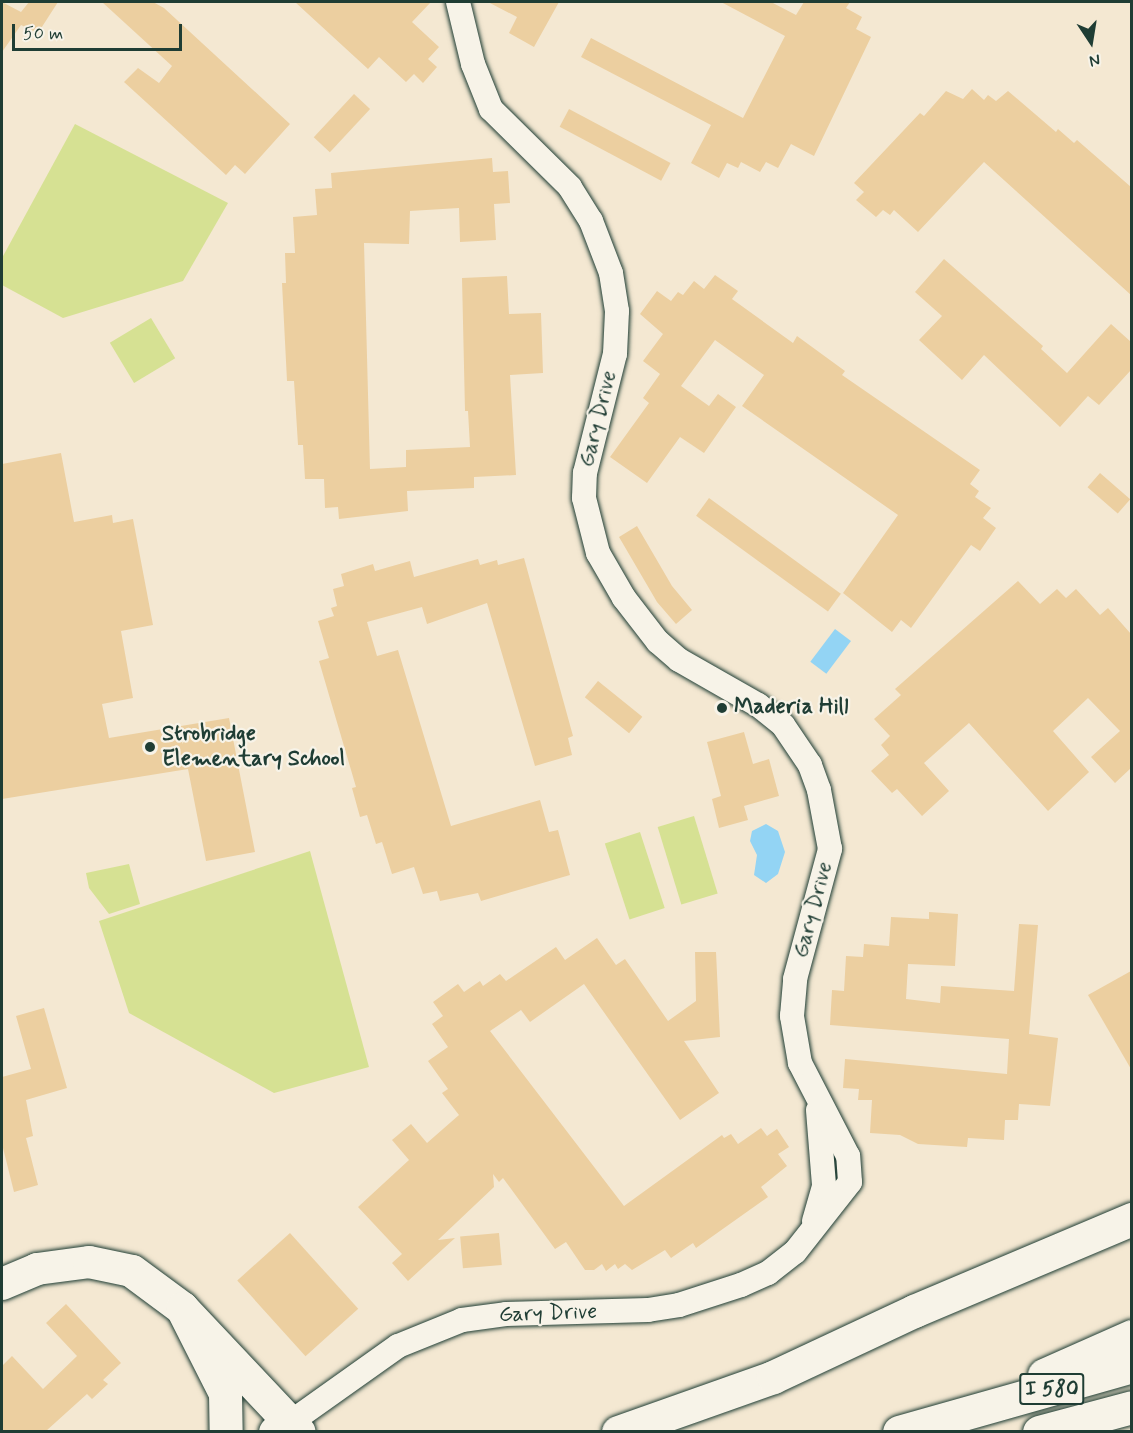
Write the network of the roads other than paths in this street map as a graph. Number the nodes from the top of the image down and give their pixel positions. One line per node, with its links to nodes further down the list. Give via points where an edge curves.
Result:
1 (458, 2): 10 (street, Gary Drive, via 473,64 491,108 570,187 591,221 611,273 617,311 615,354 585,473 584,498 598,553 624,598 658,642 679,660 758,705 783,725 810,765 819,790 830,849 795,980 792,1016 800,1063 848,1156 850,1182 795,1252 768,1273 679,1305 462,1320 398,1346)
2 (1131, 1219): 12 (main road, via 923,1307 772,1377)
3 (132, 1271): 4 (street, via 89,1262 37,1269); 5 (main road)
4 (2, 1284)
5 (182, 1308): 10 (main road, via 264,1394); 11 (main road, via 225,1393)
6 (1131, 1336): 9 (main road)
7 (1131, 1366): 9 (main road, I 580)
8 (1131, 1407): 14 (main road, I 580)
9 (972, 1411): 13 (main road, I 580)
10 (288, 1428)
11 (226, 1431)
12 (618, 1431)
13 (899, 1431)
14 (1039, 1431)

